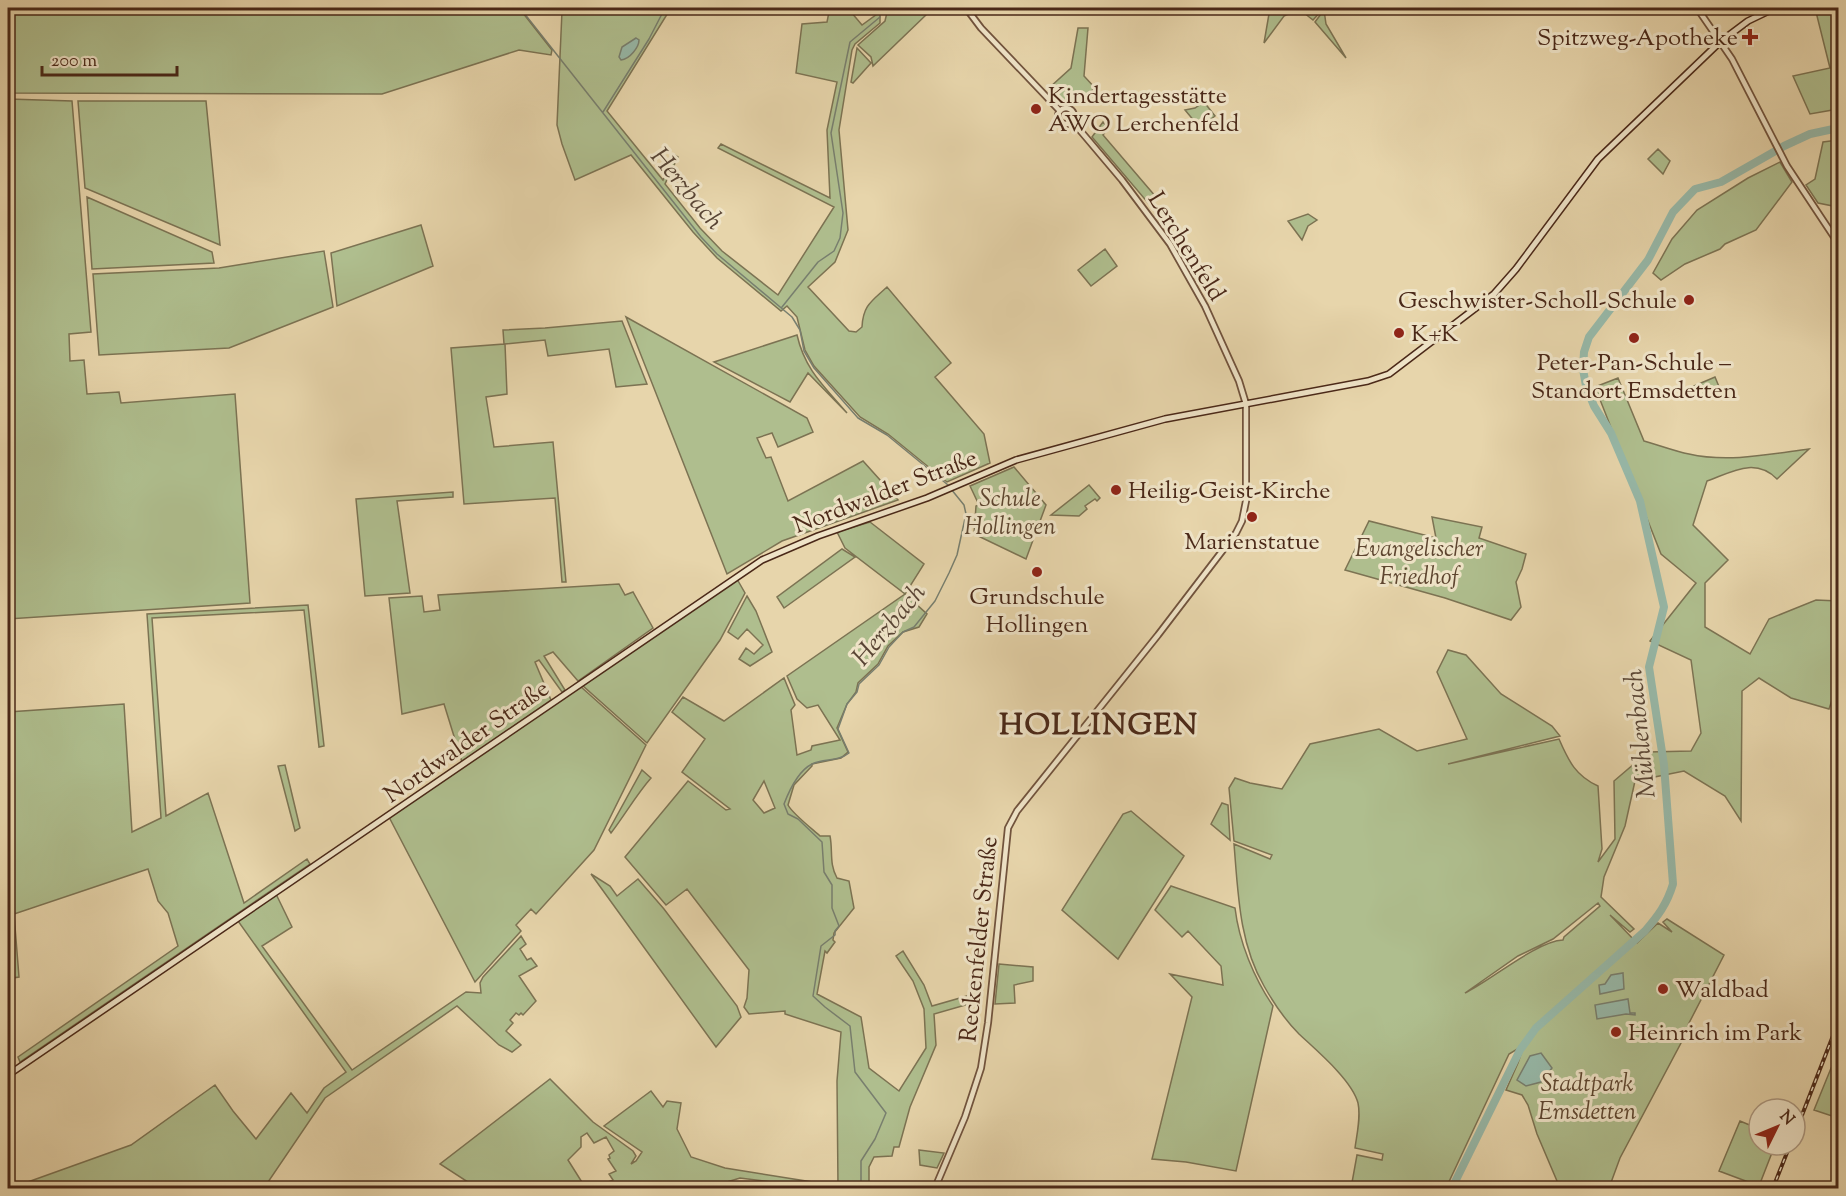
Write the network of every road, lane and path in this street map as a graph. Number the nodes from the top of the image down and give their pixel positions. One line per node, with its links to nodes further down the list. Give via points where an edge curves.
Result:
1 (966, 8): 5 (street)
2 (1697, 8): 4 (street)
3 (1774, 8): 4 (main road, Nordwalder Straße)
4 (1720, 42): 7 (street, via 1782,158); 8 (main road, Nordwalder Straße, via 1598,159 1501,288 1403,365 1368,381)
5 (1060, 111): 6 (street, via 1061,122); 6 (street, via 1071,109)
6 (1072, 122): 8 (street, Lerchenfeld, via 1122,180 1180,260 1210,316)
7 (1839, 243)
8 (1246, 404): 9 (main road, Nordwalder Straße, via 1165,419 1016,460 910,505 762,560); 10 (street, Reckenfelder Straße, via 1246,501 1240,526 1017,811 1008,828 984,1055 976,1089)
9 (8, 1075)
10 (935, 1188)

